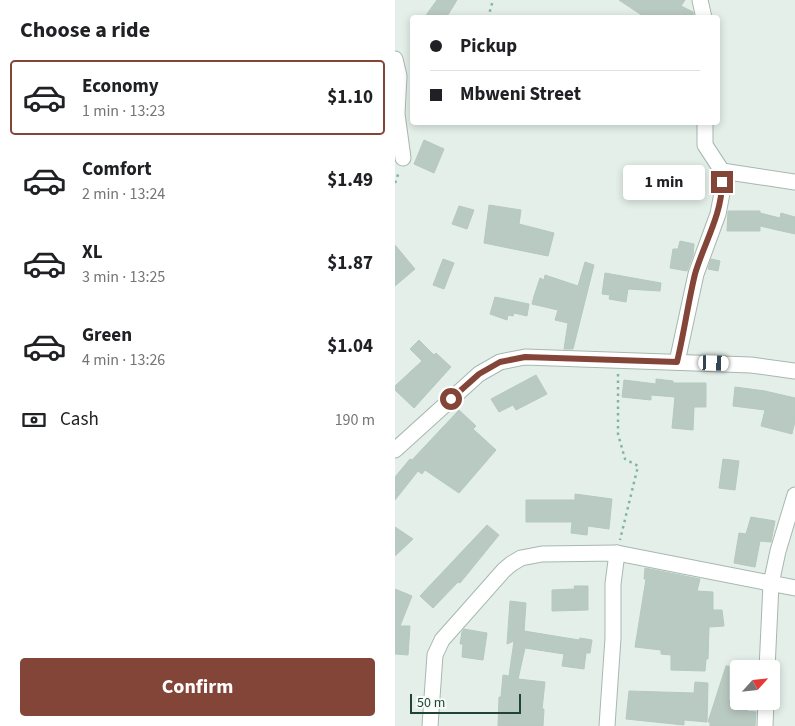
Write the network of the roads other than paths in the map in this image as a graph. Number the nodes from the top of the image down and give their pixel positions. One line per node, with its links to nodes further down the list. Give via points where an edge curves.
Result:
1 (700, 0): 2 (street)
2 (703, 15)
3 (395, 59): 5 (street, via 399,76 397,114)
4 (705, 125): 6 (street, via 705,146)
5 (403, 158)
6 (722, 171): 7 (street); 8 (street, via 719,207 695,274)
7 (795, 182)
8 (677, 362): 9 (street, via 751,365); 10 (street, via 525,357 500,362 479,374)
9 (795, 371)
10 (395, 450)
11 (795, 495): 13 (street)
12 (617, 553): 13 (street); 17 (street, via 541,554 521,558 504,570 442,640 435,655); 18 (street)
13 (771, 584): 14 (street); 15 (street)
14 (795, 588)
15 (767, 660)
16 (766, 710): 19 (street)
17 (430, 726)
18 (607, 726)
19 (765, 726)

